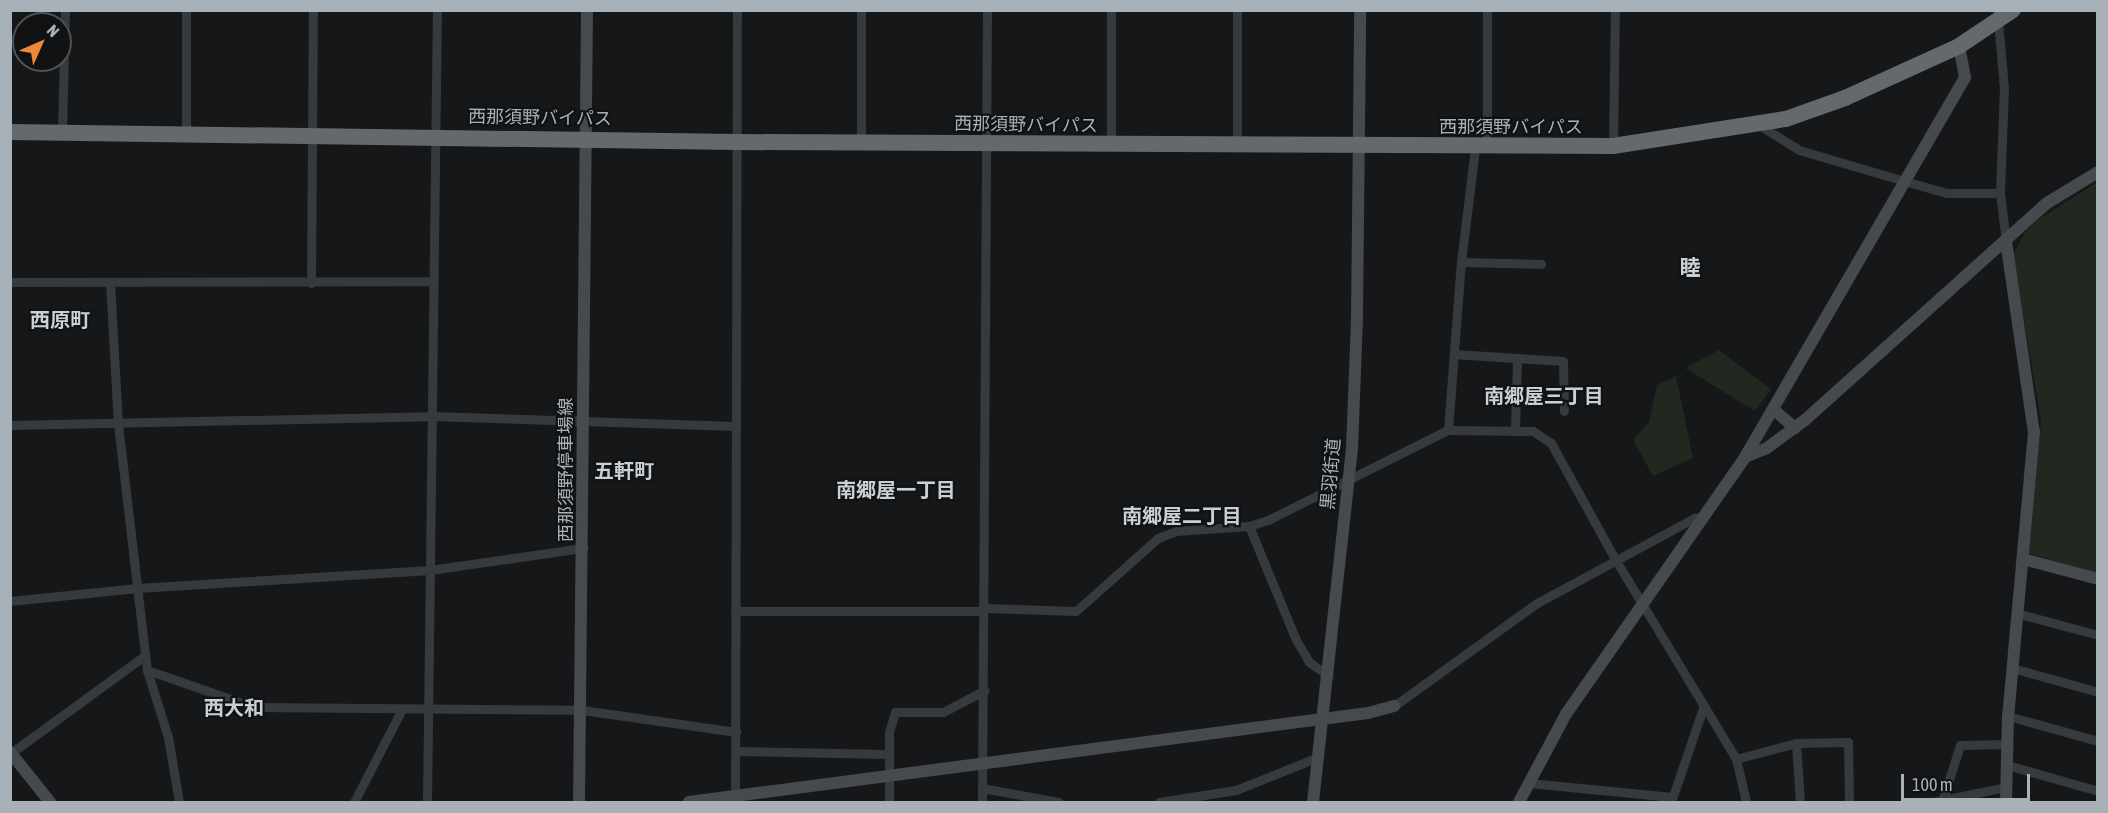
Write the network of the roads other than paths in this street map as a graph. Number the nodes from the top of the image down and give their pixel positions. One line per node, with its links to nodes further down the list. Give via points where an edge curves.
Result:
1 (65, 10): 19 (street)
2 (186, 10): 20 (street)
3 (313, 10): 21 (street)
4 (437, 10): 22 (street)
5 (587, 10): 23 (street, 西那須野停車場線)
6 (737, 10): 24 (street)
7 (861, 10): 25 (street)
8 (987, 10): 26 (street)
9 (1111, 10): 27 (street)
10 (1237, 10): 28 (street)
11 (1360, 10): 30 (street, 黒羽街道)
12 (1487, 10): 31 (street)
13 (1615, 10): 29 (street)
14 (2013, 10): 15 (highway, 西那須野バイパス)
15 (1997, 16): 16 (highway, 西那須野バイパス); 34 (street, via 2004,88)
16 (1959, 46): 17 (highway, 西那須野バイパス, via 1845,98); 33 (street, via 1965,77)
17 (1759, 124): 29 (highway, 西那須野バイパス); 33 (street, via 1800,150)
18 (10, 132): 19 (highway, 西那須野バイパス)
19 (62, 133): 20 (highway, 西那須野バイパス)
20 (186, 134): 21 (highway, 西那須野バイパス)
21 (313, 134): 22 (highway, 西那須野バイパス); 41 (street)
22 (435, 136): 23 (highway, 西那須野バイパス); 38 (street)
23 (586, 138): 24 (highway, 西那須野バイパス); 47 (street, 西那須野停車場線)
24 (736, 142): 25 (highway, 西那須野バイパス); 50 (street)
25 (861, 143): 26 (highway, 西那須野バイパス)
26 (987, 144): 27 (highway, 西那須野バイパス); 66 (street)
27 (1111, 146): 28 (highway, 西那須野バイパス)
28 (1237, 146): 30 (highway, 西那須野バイパス)
29 (1613, 146): 31 (highway, 西那須野バイパス)
30 (1358, 147): 31 (highway, 西那須野バイパス); 55 (street, 黒羽街道, via 1358,316)
31 (1481, 148): 36 (street)
32 (2097, 172): 35 (street, via 2047,203)
33 (1904, 181): 34 (street, via 1947,193); 44 (street)
34 (2001, 193): 35 (street)
35 (2006, 242): 51 (street); 60 (street, via 2033,410)
36 (1461, 262): 37 (street); 42 (street)
37 (1541, 264)
38 (433, 281): 41 (street); 46 (street)
39 (10, 282): 40 (street)
40 (110, 282): 41 (street); 48 (street)
41 (311, 283)
42 (1454, 354): 43 (street); 52 (street)
43 (1517, 358): 45 (street, via 1563,361); 53 (street)
44 (1773, 409): 51 (street); 54 (street)
45 (1564, 411)
46 (431, 416): 47 (street); 48 (street); 61 (street)
47 (584, 420): 50 (street); 58 (street, 西那須野停車場線)
48 (118, 424): 49 (street); 63 (street)
49 (10, 425)
50 (735, 426): 67 (street)
51 (1795, 428): 54 (street, via 1767,448)
52 (1448, 430): 53 (street); 55 (street)
53 (1515, 431): 59 (street, via 1533,431 1551,443)
54 (1745, 457): 56 (street)
55 (1349, 477): 57 (street); 73 (street, 黒羽街道)
56 (1707, 516): 59 (street, via 1694,518); 65 (street)
57 (1250, 526): 66 (street, via 1176,531 1158,538 1076,611); 73 (street, via 1296,640 1309,662)
58 (583, 548): 61 (street); 80 (street, 西那須野停車場線)
59 (1615, 559): 65 (street); 77 (street, via 1487,636)
60 (2023, 559): 62 (street); 68 (street)
61 (430, 570): 63 (street); 78 (street)
62 (2097, 579)
63 (137, 588): 64 (street); 70 (street)
64 (10, 601)
65 (1642, 605): 76 (street); 95 (street, via 1566,714)
66 (984, 610): 67 (street); 74 (street)
67 (735, 611): 83 (street)
68 (2016, 613): 69 (street); 71 (street)
69 (2097, 635)
70 (144, 656): 72 (street); 88 (street)
71 (2013, 668): 75 (street); 81 (street)
72 (147, 670): 79 (street, via 254,707); 104 (street, via 168,737)
73 (1329, 676): 82 (street, 黒羽街道)
74 (985, 690): 89 (street, via 943,712 895,712); 92 (street)
75 (2097, 692)
76 (1704, 705): 91 (street); 102 (street)
77 (1394, 706): 82 (street, via 1377,712)
78 (428, 709): 79 (street); 80 (street); 106 (street)
79 (402, 710): 105 (street)
80 (582, 710): 83 (street); 107 (street, 西那須野停車場線)
81 (2008, 716): 84 (street); 86 (street)
82 (1324, 717): 90 (street, 黒羽街道); 92 (street)
83 (736, 732): 87 (street)
84 (2097, 741)
85 (1796, 743): 91 (street); 117 (street); 118 (street, via 1848,742)
86 (2007, 744): 93 (street); 119 (street, via 1960,745)
87 (736, 751): 89 (street); 100 (street)
88 (11, 752): 103 (street)
89 (888, 754): 94 (street)
90 (1318, 757): 112 (street, via 1236,790); 113 (street, 黒羽街道)
91 (1736, 759): 116 (street)
92 (984, 763): 94 (street); 97 (street)
93 (2007, 765): 96 (street); 98 (street)
94 (888, 776): 100 (street); 109 (street)
95 (1529, 783): 99 (street); 114 (street)
96 (2006, 787): 119 (street); 120 (street)
97 (982, 788): 110 (street); 111 (street)
98 (2097, 791)
99 (1611, 792): 101 (street); 115 (street)
100 (735, 799): 108 (street)
101 (1638, 799): 102 (street)
102 (1672, 800)
103 (50, 802)
104 (179, 802)
105 (354, 802)
106 (426, 802)
107 (579, 802)
108 (689, 802)
109 (889, 802)
110 (982, 802)
111 (1059, 802)
112 (1159, 802)
113 (1313, 802)
114 (1519, 802)
115 (1608, 802)
116 (1746, 802)
117 (1800, 802)
118 (1849, 802)
119 (1939, 802)
120 (2006, 802)

